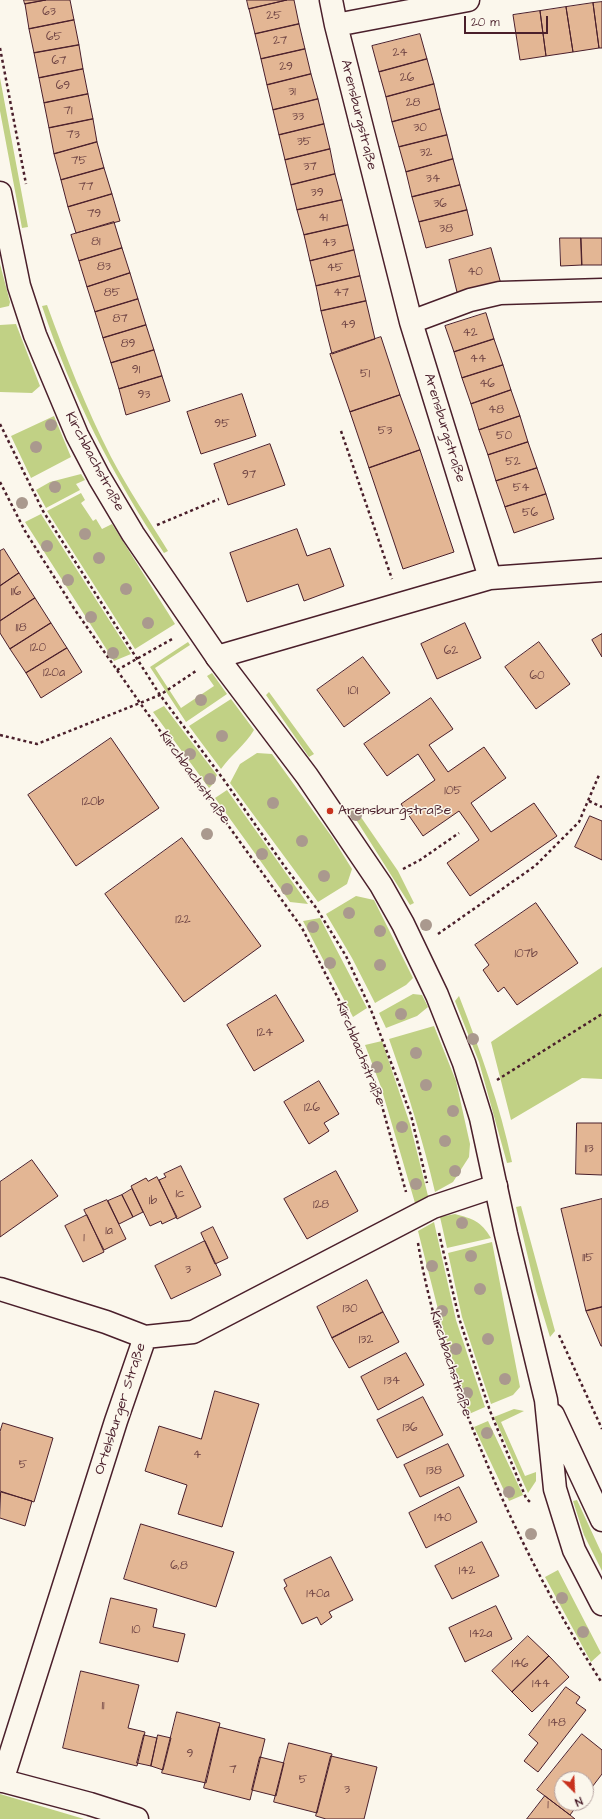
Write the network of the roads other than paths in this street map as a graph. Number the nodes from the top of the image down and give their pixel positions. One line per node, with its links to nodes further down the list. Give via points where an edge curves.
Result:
1 (331, 0): 3 (street, Arensburgstraße)
2 (468, 0): 3 (street)
3 (336, 25): 6 (street, Arensburgstraße)
4 (0, 193): 9 (street, Kirchbachstraße, via 19,286 35,335 77,435 114,504)
5 (602, 290): 6 (street, via 500,293 470,300)
6 (411, 322): 8 (street, Arensburgstraße)
7 (602, 570): 8 (street)
8 (490, 578): 9 (street)
9 (217, 657): 10 (street, Kirchbachstraße, via 307,776 381,885 403,924 437,995 464,1063 481,1118)
10 (496, 1186): 12 (street, Ortelsburger Straße, via 433,1207 193,1332); 13 (street, Kirchbachstraße)
11 (0, 1289): 12 (street)
12 (145, 1337): 16 (street, Ortelsburger Straße)
13 (546, 1400): 14 (street, Kirchbachstraße); 15 (street, Kirchbachstraße, via 555,1489 574,1550)
14 (602, 1520)
15 (602, 1604)
16 (1, 1780): 17 (street)
17 (137, 1819)

